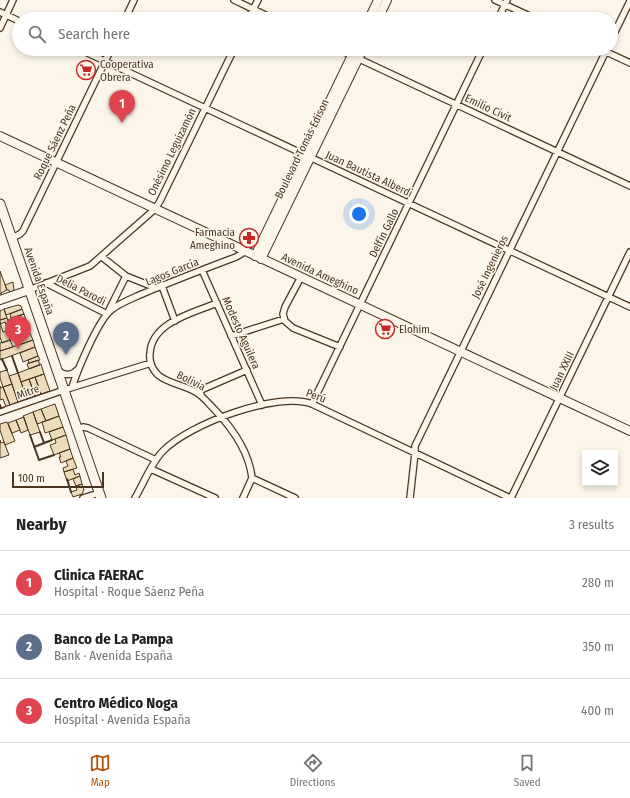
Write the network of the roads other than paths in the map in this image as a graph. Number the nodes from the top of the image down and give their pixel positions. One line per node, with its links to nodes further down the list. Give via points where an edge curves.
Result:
1 (13, 0): 19 (street)
2 (134, 0): 12 (street)
3 (234, 0): 10 (street)
4 (258, 0): 10 (street)
5 (378, 0): 15 (main road)
6 (387, 0): 16 (main road)
7 (495, 0): 9 (street)
8 (630, 1): 21 (street)
9 (506, 2): 17 (street); 18 (street)
10 (253, 9): 13 (street); 14 (street)
11 (0, 12): 19 (street)
12 (128, 12)
13 (252, 12)
14 (259, 12)
15 (372, 12)
16 (381, 12)
17 (501, 12)
18 (524, 12)
19 (6, 15): 20 (street); 22 (street)
20 (12, 18)
21 (618, 26)
22 (0, 28)
23 (94, 56): 31 (street, Juan Bautista Alberdi)
24 (108, 56): 31 (street, Roque Sáenz Peña)
25 (231, 56): 34 (street, Onésimo Leguizamón)
26 (354, 56): 37 (main road, Boulevard Tomás Edison)
27 (359, 56): 33 (street, Emilio Civit)
28 (480, 56): 33 (street, Delfín Gallo)
29 (601, 56): 36 (street, José Ingenieros)
30 (616, 56): 32 (street)
31 (105, 61): 34 (street, Juan Bautista Alberdi); 38 (street, Roque Sáenz Peña)
32 (630, 63)
33 (456, 105): 36 (street, Emilio Civit); 41 (street, Delfín Gallo)
34 (205, 108): 37 (street, Juan Bautista Alberdi); 42 (street, Onésimo Leguizamón)
35 (0, 136): 38 (main road, Avenida Ameghino)
36 (557, 152): 39 (street, Emilio Civit); 46 (street, José Ingenieros)
37 (307, 156): 41 (street, Juan Bautista Alberdi); 49 (main road, Boulevard Tomás Edison)
38 (56, 162): 42 (main road, Avenida Ameghino); 44 (street, Roque Sáenz Peña, via 22,231)
39 (630, 186)
40 (0, 204): 44 (main road, Avenida España)
41 (409, 204): 46 (street, Juan Bautista Alberdi); 59 (street, Delfín Gallo)
42 (155, 209): 45 (main road, Avenida Ameghino); 48 (street, Onésimo Leguizamón)
43 (1, 225): 44 (main road, via 8,237); 55 (main road, Avenida España)
44 (12, 238): 55 (main road, Avenida España)
45 (246, 251): 49 (main road, Avenida Ameghino); 50 (street, Lagos García)
46 (509, 251): 56 (street, Juan Bautista Alberdi); 66 (street, José Ingenieros)
47 (630, 252): 56 (street, Juan XXIII)
48 (102, 257): 51 (street); 53 (street, Onésimo Leguizamón, via 88,268)
49 (258, 257): 52 (main road, Avenida Ameghino)
50 (202, 270): 54 (street, Lagos García); 58 (street, Modesto Aguilera)
51 (126, 276): 54 (street); 61 (street, Lagos García)
52 (301, 277): 59 (main road, Avenida Ameghino); 62 (street, via 285,307)
53 (46, 283): 55 (street, Onésimo Leguizamón); 61 (street, Delia Parodi)
54 (159, 287): 61 (street, Lagos García, via 120,304); 63 (street)
55 (27, 291): 57 (main road); 68 (main road, Avenida España); 71 (main road, Avenida España)
56 (608, 297): 60 (street, Juan Bautista Alberdi); 73 (street, Juan XXIII)
57 (0, 300)
58 (217, 303): 63 (street); 64 (street, Modesto Aguilera)
59 (360, 305): 65 (street, Delfín Gallo); 66 (main road, Avenida Ameghino)
60 (630, 307)
61 (107, 314): 69 (street, Lagos García)
62 (284, 319): 64 (street); 65 (street, via 292,327)
63 (175, 321): 67 (street, via 155,336 150,349)
64 (231, 336): 70 (street, Modesto Aguilera)
65 (340, 347): 75 (street, Delfín Gallo)
66 (460, 352): 73 (main road, Avenida Ameghino); 80 (street, José Ingenieros, via 415,446)
67 (151, 363): 71 (street); 72 (street, Bolivia, via 161,377)
68 (55, 365): 69 (street, via 65,374 72,374); 71 (main road, Avenida España)
69 (79, 369): 71 (street, Lagos García)
70 (247, 370): 72 (street, via 202,389); 74 (street, Modesto Aguilera)
71 (65, 389): 76 (street, Mitre); 78 (main road); 84 (main road)
72 (201, 395): 77 (street, Bolivia)
73 (560, 398): 79 (main road, Avenida Ameghino); 91 (street, Juan XXIII)
74 (262, 404): 75 (street, Perú, via 295,400); 77 (street, Perú)
75 (312, 404): 80 (street, Perú)
76 (0, 412)
77 (222, 417): 81 (street, Perú, via 181,436); 83 (street, Bolivia, via 242,446)
78 (77, 429): 81 (street, via 87,428); 84 (main road)
79 (630, 431)
80 (416, 453): 90 (street, José Ingenieros); 91 (street, Perú)
81 (156, 460): 82 (street, Perú)
82 (151, 469): 86 (street, Perú); 87 (street)
83 (252, 478): 88 (street); 89 (street)
84 (97, 496): 85 (street)
85 (83, 498)
86 (136, 498)
87 (215, 498)
88 (243, 498)
89 (295, 498)
90 (410, 498)
91 (510, 498)

